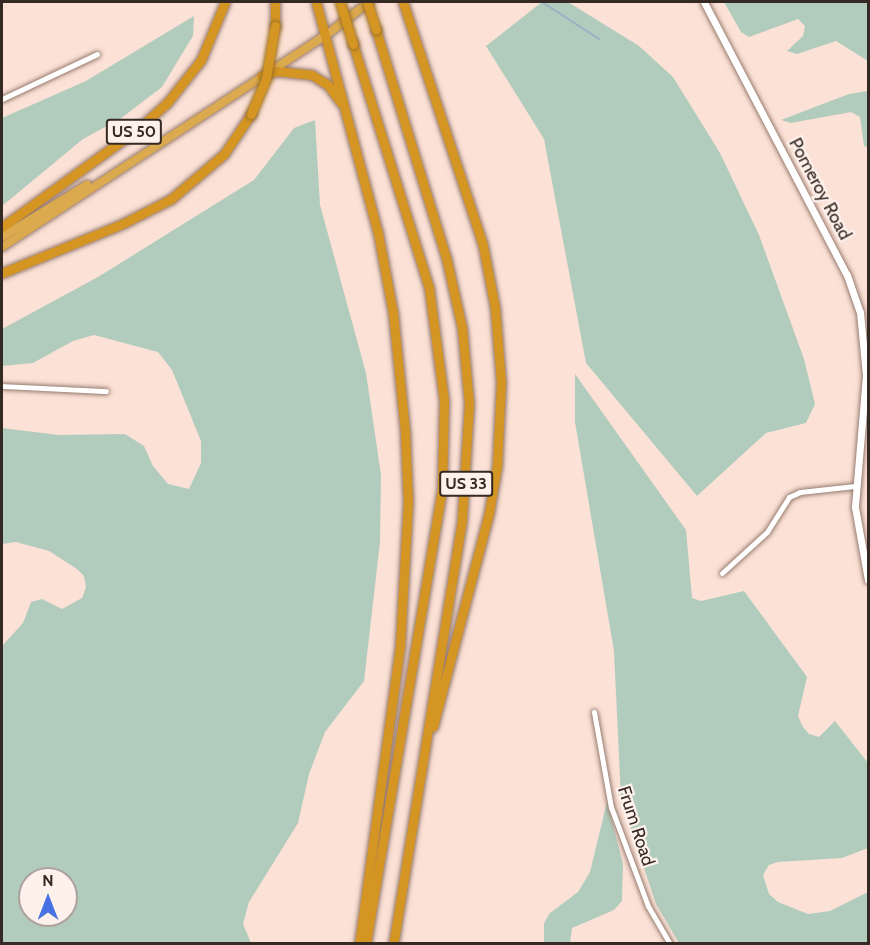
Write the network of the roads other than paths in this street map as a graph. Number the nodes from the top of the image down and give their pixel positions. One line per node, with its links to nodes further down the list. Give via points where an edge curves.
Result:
1 (225, 2): 14 (highway, US 50, via 201,60 167,103 138,129)
2 (275, 2): 17 (highway, bridge, via 266,78 251,114 224,154 171,199 122,224)
3 (316, 2): 8 (highway)
4 (340, 2): 28 (highway, US 33, bridge, via 429,288 444,401 442,489)
5 (368, 2): 8 (highway); 26 (highway, US 33, bridge, via 446,257 467,365 467,478)
6 (403, 2): 26 (highway, via 483,246 495,308 501,382 497,466 489,513)
7 (704, 2): 18 (street, Pomeroy Road, via 847,274)
8 (324, 36): 10 (highway); 12 (highway)
9 (97, 54): 11 (street)
10 (261, 76): 12 (highway, via 276,71 312,75 336,94); 13 (highway)
11 (2, 99)
12 (347, 115): 27 (highway, via 378,233 393,313 408,502 399,656)
13 (124, 165): 15 (highway, via 60,199); 16 (highway)
14 (2, 227)
15 (2, 237)
16 (2, 247)
17 (2, 273)
18 (866, 322): 19 (street, Pomeroy Road)
19 (867, 339): 22 (street, Pomeroy Road)
20 (2, 386): 21 (street)
21 (106, 390)
22 (855, 486): 23 (street, via 800,492 789,497 766,532); 24 (street, Pomeroy Road, via 856,529)
23 (722, 573)
24 (868, 580)
25 (594, 712): 30 (street, Frum Road, via 611,807 648,906)
26 (421, 770): 29 (highway, US 33)
27 (360, 944)
28 (366, 944)
29 (393, 944)
30 (670, 944)

